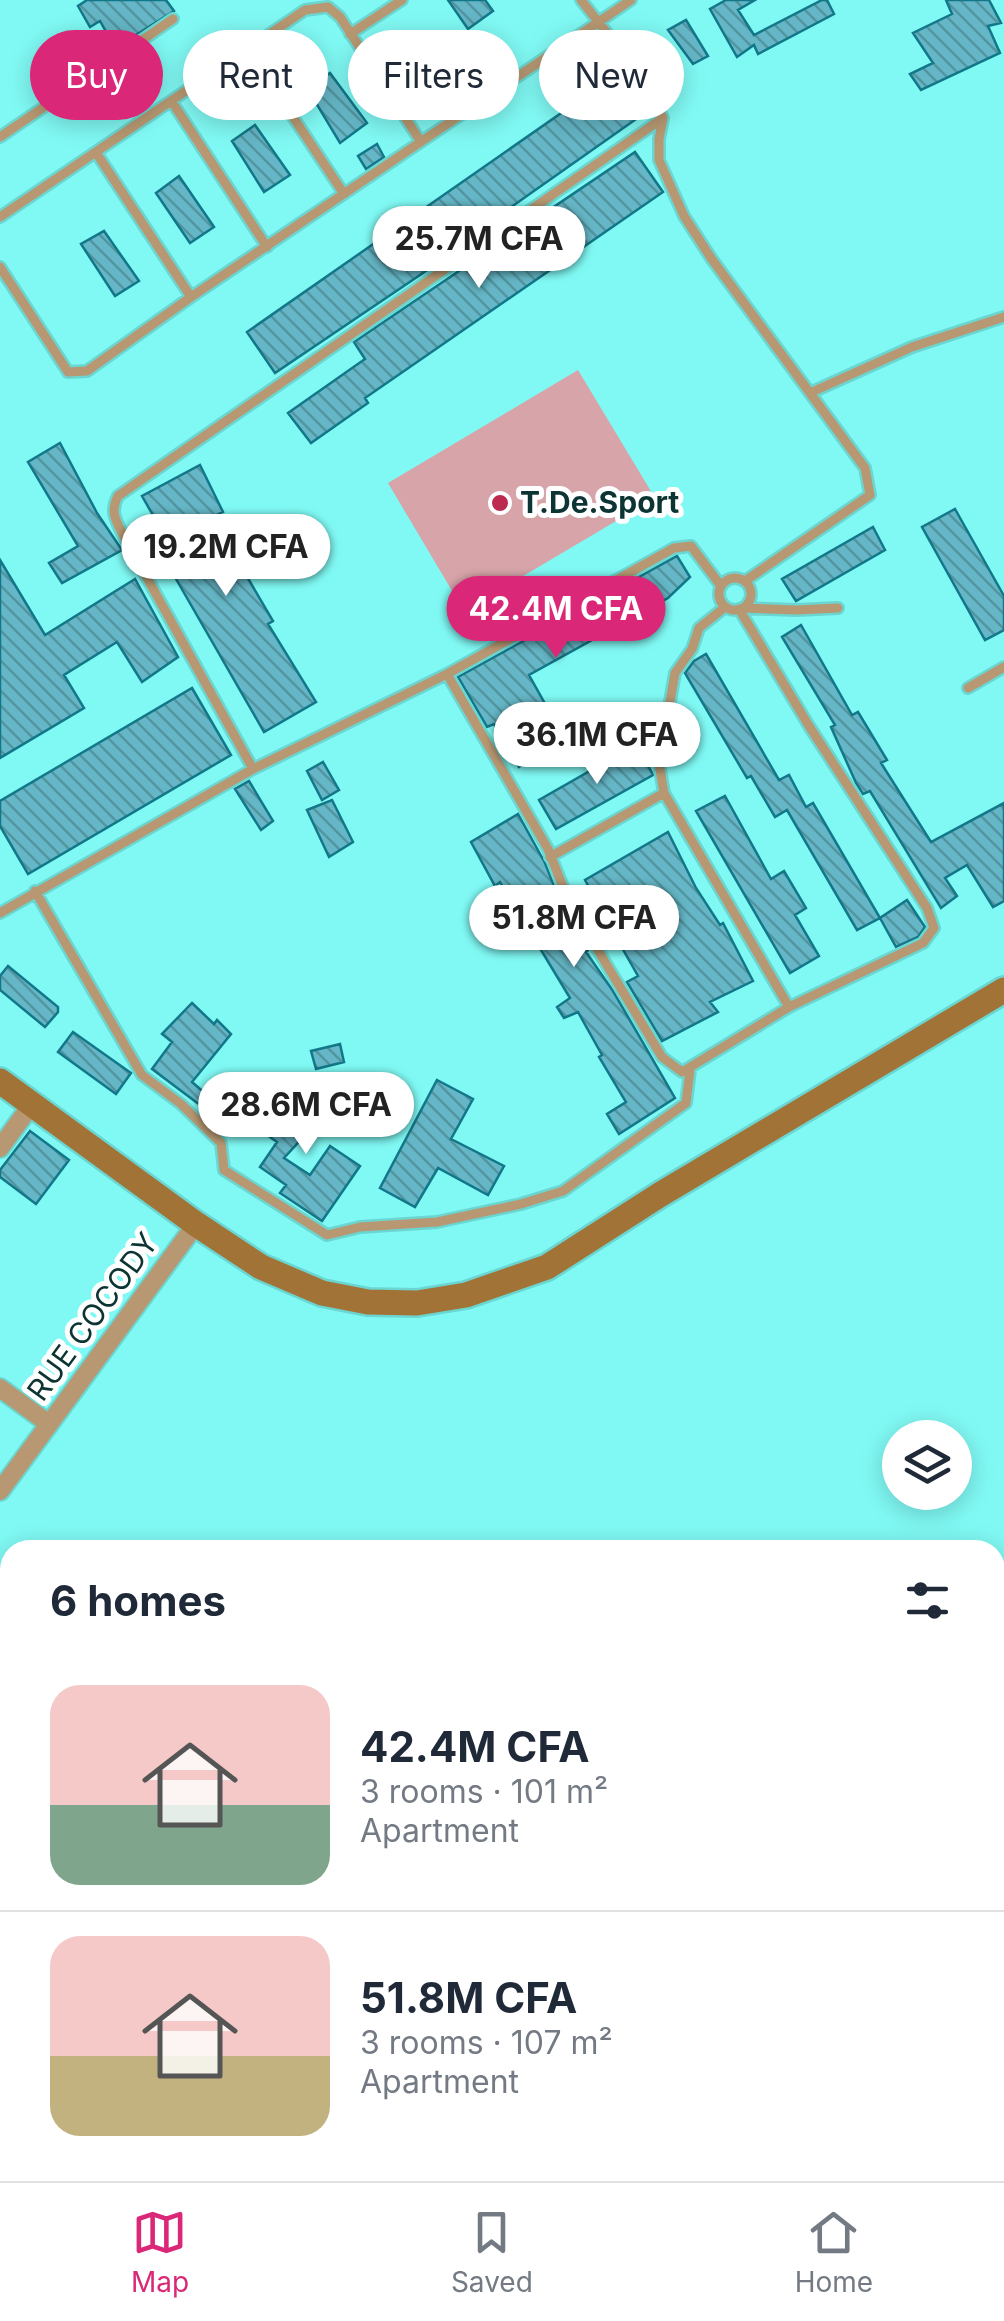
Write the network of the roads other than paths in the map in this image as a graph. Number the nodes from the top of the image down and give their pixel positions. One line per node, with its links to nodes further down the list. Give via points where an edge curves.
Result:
1 (402, 0): 7 (lane)
2 (581, 0): 5 (lane)
3 (631, 0): 5 (lane)
4 (174, 19): 16 (lane)
5 (598, 22): 8 (lane); 17 (lane)
6 (278, 30): 9 (lane, via 315,7 328,7)
7 (356, 30)
8 (604, 30)
9 (348, 31)
10 (183, 94): 11 (lane)
11 (172, 102): 18 (lane); 21 (lane)
12 (295, 120): 19 (lane)
13 (406, 120): 17 (lane)
14 (660, 120): 34 (lane, via 118,496 113,516)
15 (663, 120): 25 (lane, via 659,160 684,216)
16 (0, 137)
17 (420, 142): 19 (lane)
18 (97, 154): 20 (lane); 23 (lane)
19 (344, 194): 21 (lane)
20 (0, 217)
21 (267, 247): 23 (lane)
22 (0, 267): 23 (lane, via 62,365 78,374)
23 (191, 297)
24 (1004, 317): 25 (lane, via 912,347)
25 (812, 392): 26 (lane, via 865,468 870,495)
26 (745, 581): 27 (lane, via 729,578); 30 (lane, via 751,595)
27 (721, 586): 28 (lane); 32 (lane, via 691,546 681,546)
28 (725, 607): 30 (lane); 35 (lane, via 699,628 675,673 659,764)
29 (838, 608): 30 (lane)
30 (741, 609): 40 (lane, via 934,928 923,943)
31 (1004, 667): 33 (lane)
32 (446, 674): 34 (lane); 36 (lane)
33 (968, 688)
34 (254, 769): 37 (lane)
35 (664, 793): 36 (lane); 40 (lane)
36 (550, 857): 41 (lane, via 569,902 662,1057 682,1072)
37 (35, 890): 38 (lane); 41 (lane, via 142,1075 221,1143 224,1170 326,1235 437,1222 563,1190 686,1103)
38 (0, 913)
39 (1004, 990): 45 (main road, via 548,1267 466,1295 417,1303 322,1293 261,1267)
40 (789, 1007): 41 (lane)
41 (690, 1070)
42 (0, 1081): 43 (main road)
43 (32, 1104): 44 (street); 45 (main road)
44 (0, 1148)
45 (196, 1224): 47 (street, RUE COCODY)
46 (0, 1388): 47 (street)
47 (49, 1424): 48 (street, RUE COCODY)
48 (0, 1491)

